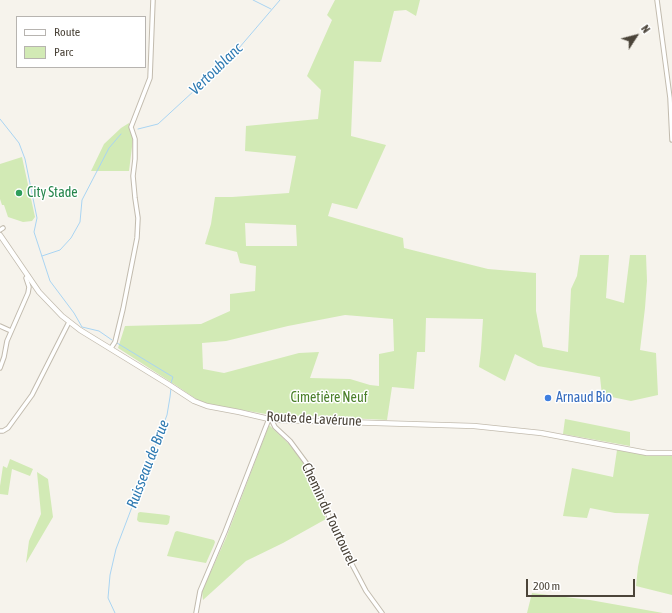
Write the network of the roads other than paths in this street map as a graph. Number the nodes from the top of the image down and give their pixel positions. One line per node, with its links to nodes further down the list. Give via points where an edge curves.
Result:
1 (153, 0): 9 (street, via 150,78 131,127 135,139 133,176 138,238 123,309)
2 (657, 0): 3 (street, via 670,98)
3 (672, 140)
4 (0, 236): 5 (street, Route de Lavérune)
5 (28, 276): 6 (street, Route de Lavérune, via 52,307); 8 (street, via 28,293)
6 (68, 322): 9 (street, Route de Lavérune); 14 (street, via 32,395 8,428)
7 (0, 326): 8 (street)
8 (11, 331): 11 (street)
9 (111, 348): 13 (street, Route de Lavérune, via 194,401)
10 (0, 354): 11 (street)
11 (5, 355): 12 (street)
12 (0, 368)
13 (270, 419): 15 (street, Route de Lavérune, via 474,426 541,433 647,453); 16 (street, via 200,591); 17 (street, Chemin du Tourtourel, via 307,464 337,536 366,591)
14 (0, 431)
15 (672, 453)
16 (196, 613)
17 (382, 613)

